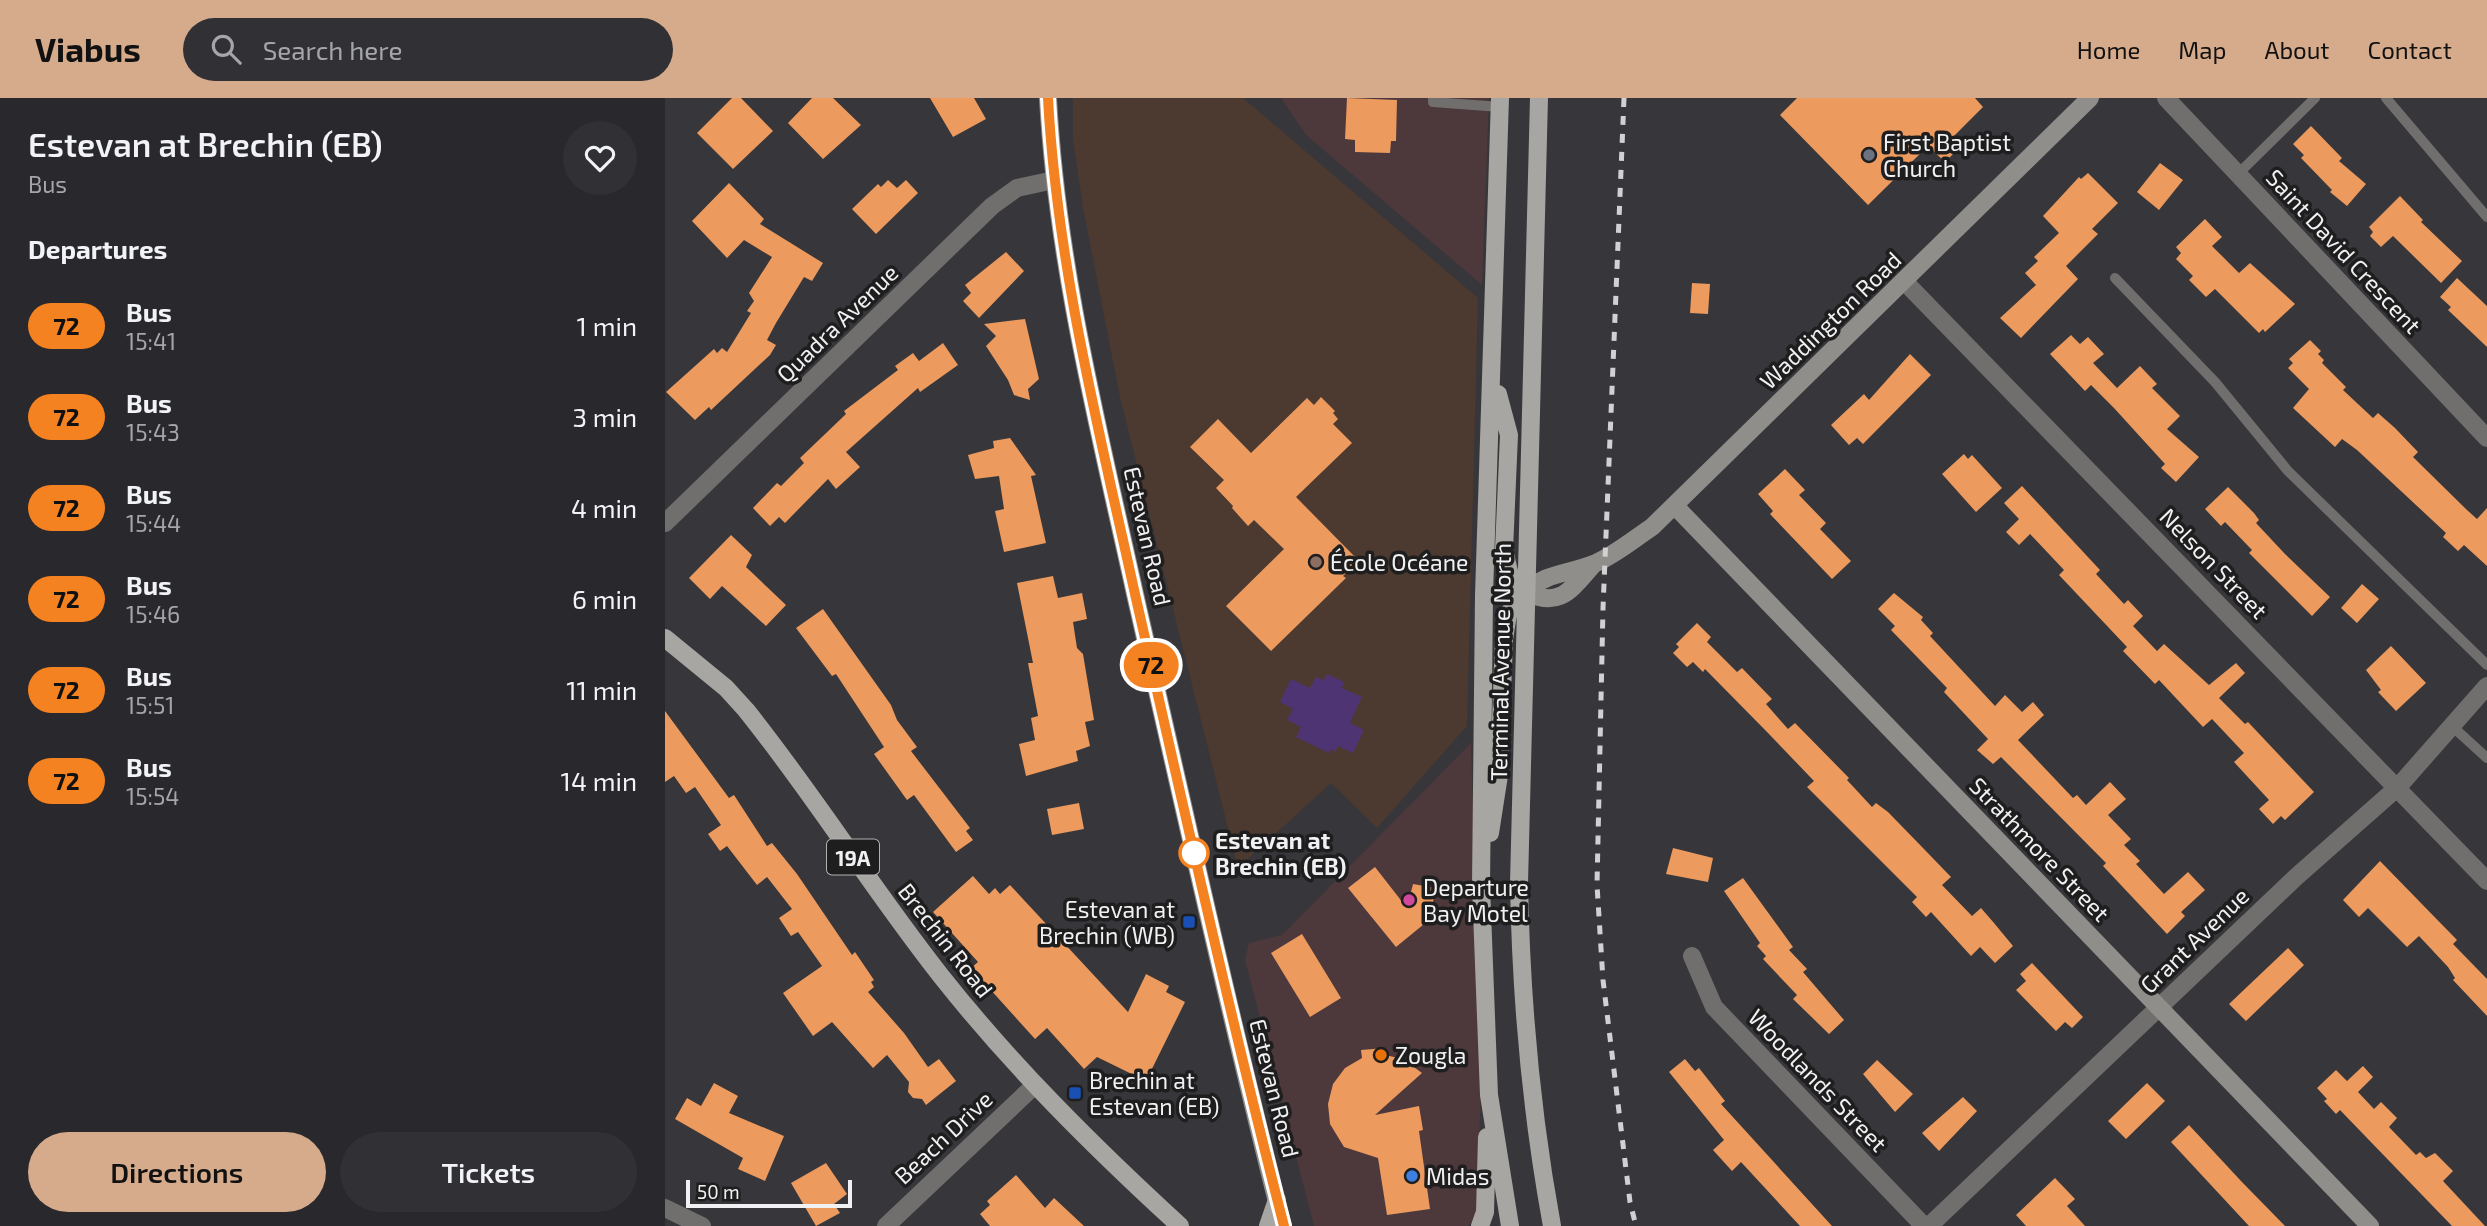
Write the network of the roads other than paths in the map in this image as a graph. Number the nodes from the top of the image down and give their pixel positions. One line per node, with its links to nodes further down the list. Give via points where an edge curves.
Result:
1 (1048, 98): 10 (street, Estevan Road)
2 (1433, 98): 8 (lane, via 1433,102)
3 (1539, 98): 18 (main road, Terminal Avenue North, via 1538,257)
4 (2090, 98): 13 (street, Waddington Road)
5 (2166, 98): 9 (street, Saint David Crescent)
6 (2315, 98): 9 (lane)
7 (2386, 98): 11 (lane)
8 (1500, 102): 14 (main road, Terminal Avenue North)
9 (2238, 174): 15 (street, Saint David Crescent)
10 (1054, 180): 17 (street, Quadra Avenue, via 1017,188 992,206); 32 (street, Estevan Road, via 1105,459)
11 (2487, 217)
12 (2115, 278): 20 (lane, via 2215,382 2288,471)
13 (1904, 281): 16 (street, Waddington Road); 25 (street, Nelson Street)
14 (1493, 375): 18 (main road, via 1509,435 1504,550 1510,576); 27 (main road, Terminal Avenue North, via 1484,595)
15 (2487, 438)
16 (1675, 506): 18 (street, Waddington Road, via 1652,527 1594,564 1537,580); 29 (street, Strathmore Street)
17 (665, 523)
18 (1525, 592): 27 (main road, via 1508,614 1504,639 1499,775); 41 (main road, Terminal Avenue North, via 1521,977 1529,1087)
19 (665, 638): 30 (main road, Brechin Road / 19A, via 746,710 939,974)
20 (2487, 664)
21 (2487, 685): 22 (street, Grant Avenue)
22 (2480, 705): 23 (street, Grant Avenue)
23 (2453, 727): 24 (lane); 25 (street, Grant Avenue)
24 (2487, 758)
25 (2398, 787): 26 (street, Nelson Street); 29 (street, Grant Avenue)
26 (2487, 881)
27 (1481, 886): 31 (main road, Terminal Avenue North)
28 (1692, 957): 42 (street, Woodlands Street, via 1714,1007)
29 (2159, 1007): 43 (street, Grant Avenue); 44 (street, Strathmore Street)
30 (1035, 1085): 35 (street, Beach Drive); 36 (main road, Brechin Road / 19A)
31 (1489, 1095): 39 (main road); 40 (main road, Terminal Avenue North)
32 (1277, 1200): 37 (main road); 38 (street, Estevan Road)
33 (665, 1208): 34 (street)
34 (702, 1226)
35 (886, 1226)
36 (1180, 1226)
37 (1268, 1226)
38 (1283, 1226)
39 (1481, 1226)
40 (1510, 1226)
41 (1552, 1226)
42 (1924, 1226)
43 (1929, 1226)
44 (2370, 1226)

